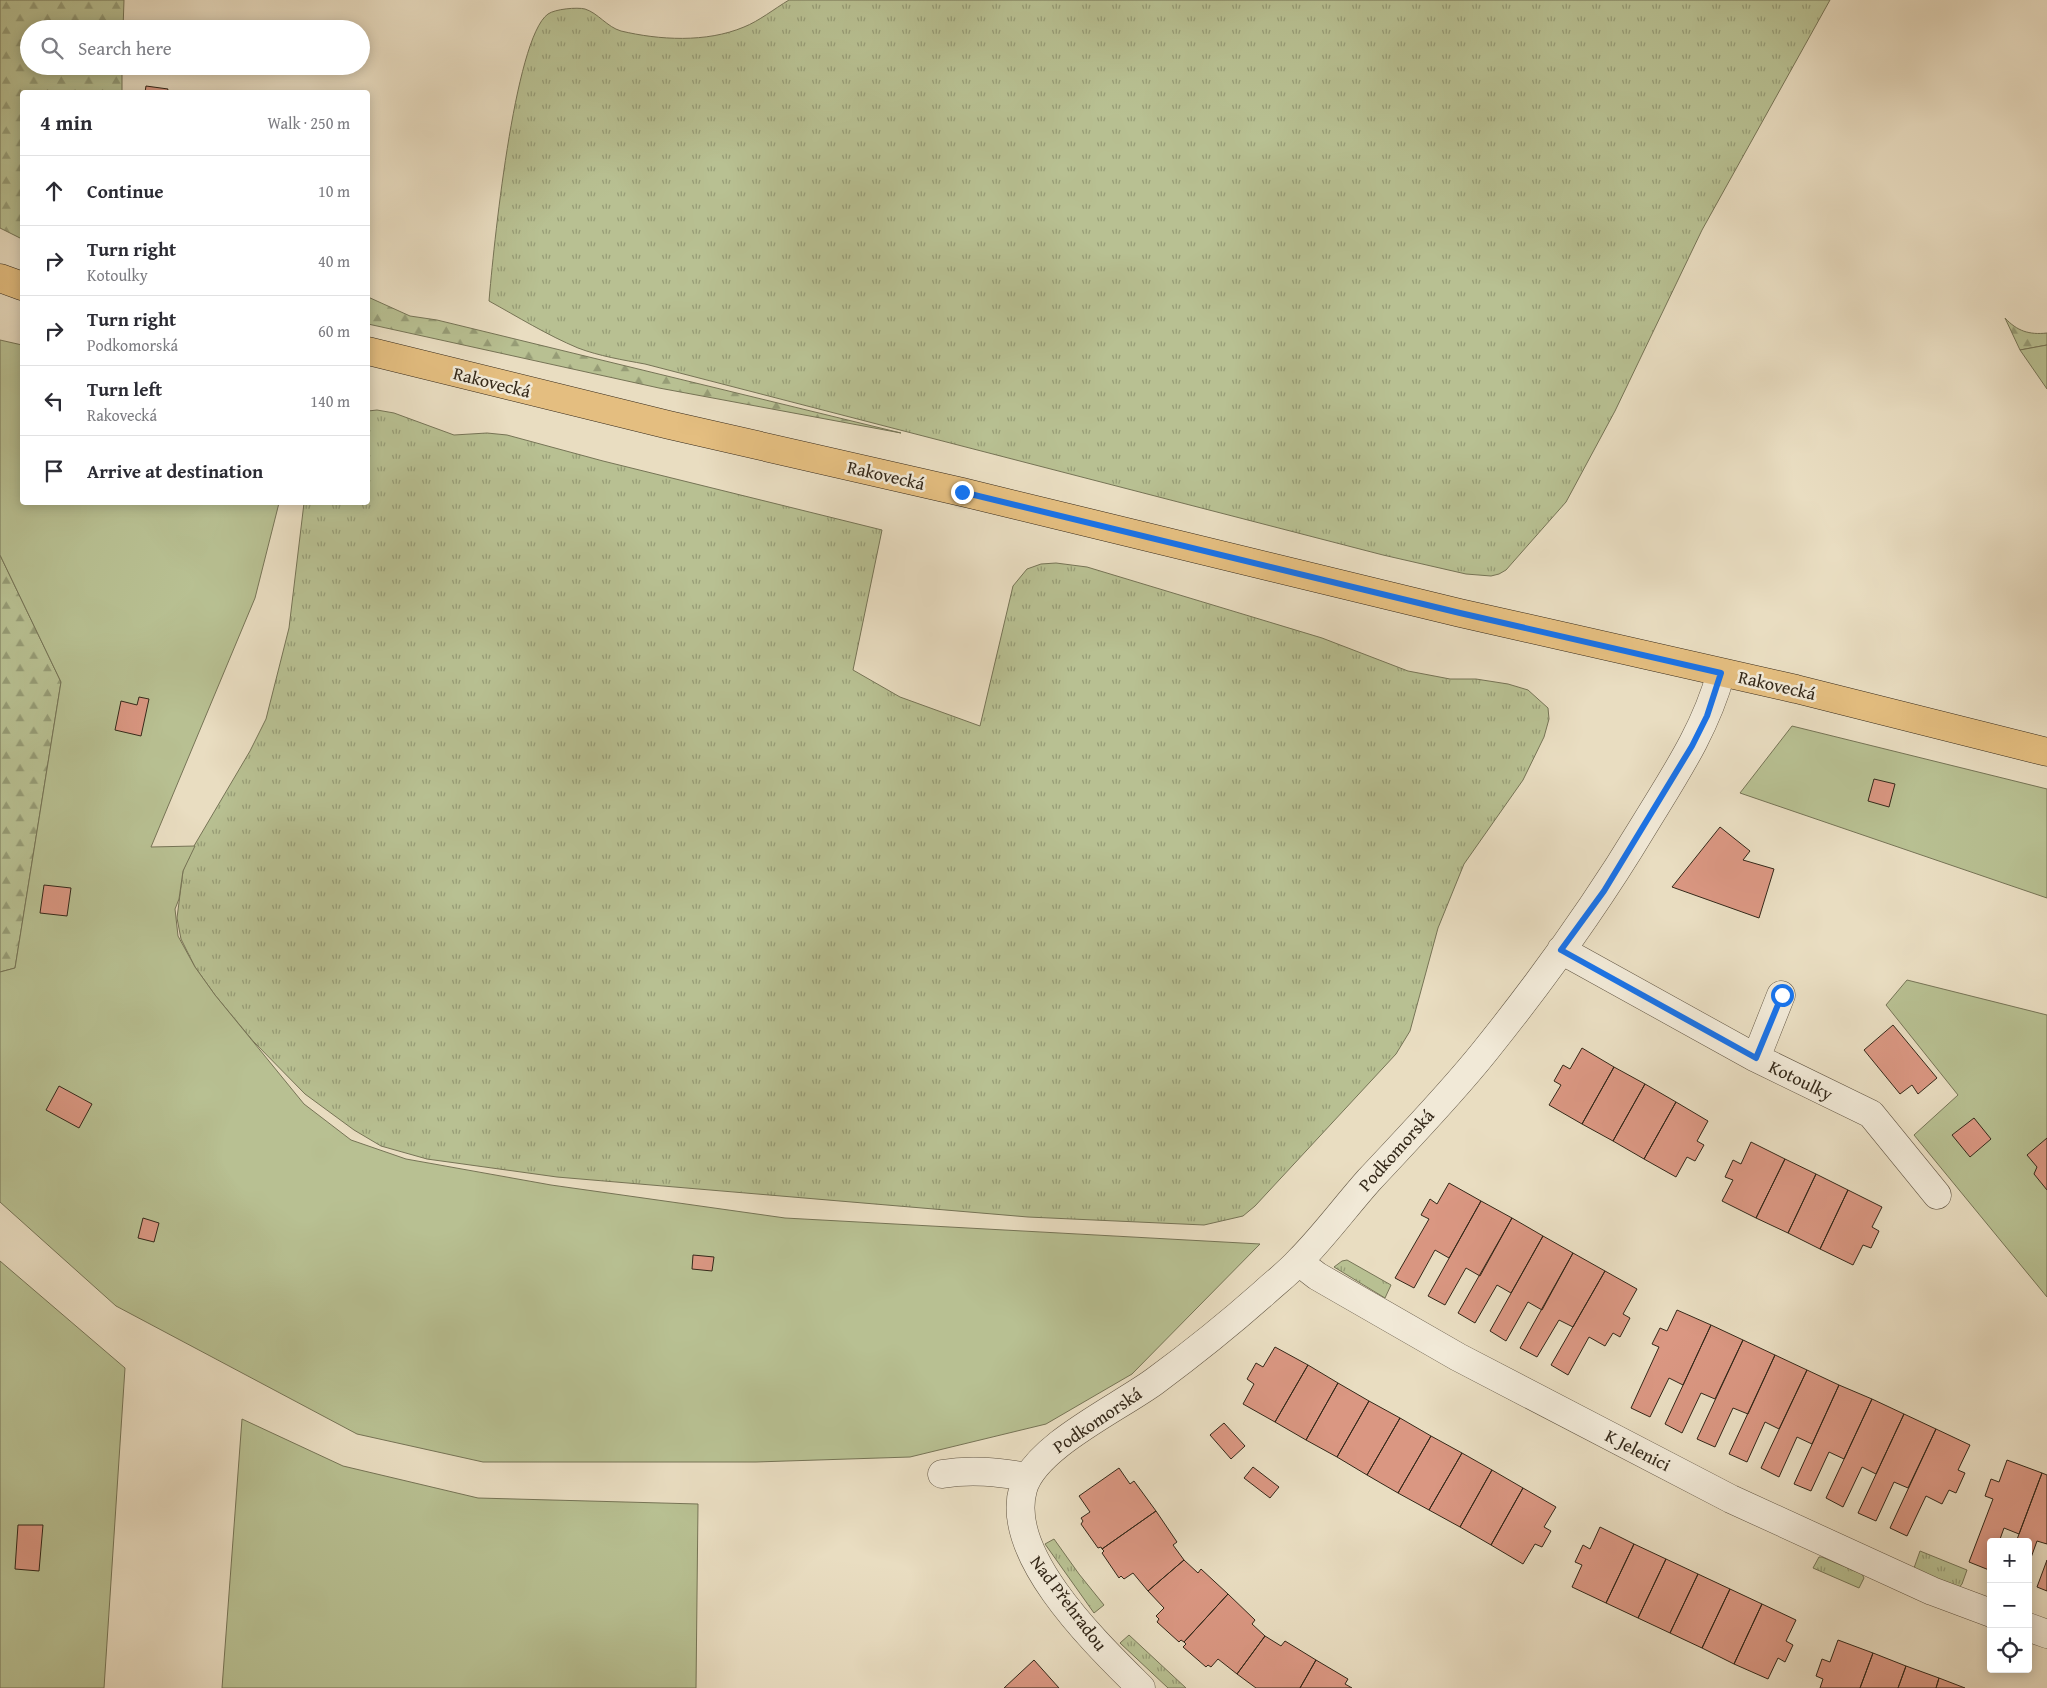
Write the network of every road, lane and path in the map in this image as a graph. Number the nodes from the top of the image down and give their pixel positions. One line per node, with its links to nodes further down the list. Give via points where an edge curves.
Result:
1 (0, 278): 2 (main road)
2 (20, 285)
3 (370, 351): 4 (main road, Rakovecká)
4 (1721, 673): 5 (main road, Rakovecká); 6 (street, Podkomorská, via 1707,716 1692,746 1604,891)
5 (2047, 752)
6 (1561, 950): 8 (street, Kotoulky); 10 (street, Podkomorská, via 1484,1052)
7 (1782, 995): 8 (street)
8 (1756, 1058): 9 (street, Kotoulky, via 1871,1114)
9 (1938, 1195)
10 (1299, 1262): 12 (street, Podkomorská, via 1226,1326 1153,1383 1049,1453); 13 (street, K Jelenici, via 1458,1358 1732,1499 1932,1591)
11 (942, 1474): 12 (street, via 982,1471)
12 (1027, 1477): 16 (street, Nad Přehradou, via 1021,1493 1020,1513 1026,1545 1042,1573 1093,1640)
13 (1987, 1612)
14 (2031, 1628): 15 (street)
15 (2047, 1634)
16 (1141, 1688)

